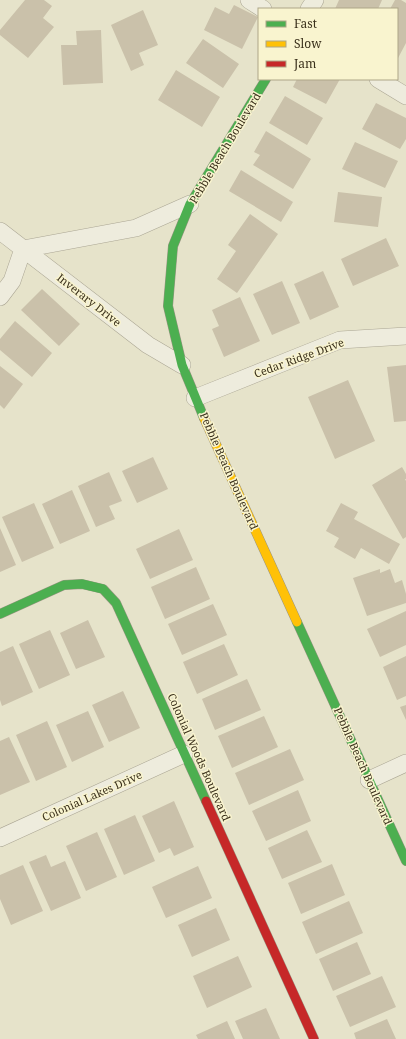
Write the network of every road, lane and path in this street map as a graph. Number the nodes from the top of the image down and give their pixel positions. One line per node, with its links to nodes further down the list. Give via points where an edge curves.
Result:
1 (249, 0): 2 (street)
2 (261, 8)
3 (265, 80): 6 (street, Pebble Beach Boulevard)
4 (380, 80): 5 (street)
5 (406, 96)
6 (190, 204): 8 (street, via 136,228); 11 (street, Pebble Beach Boulevard, via 173,246 168,306)
7 (0, 231): 8 (street, Inverary Drive)
8 (23, 249): 9 (street, via 12,281); 11 (street, Inverary Drive, via 148,345)
9 (0, 297)
10 (406, 336): 12 (street, Cedar Ridge Drive, via 340,340)
11 (182, 365): 12 (street, Pebble Beach Boulevard)
12 (195, 398): 16 (street, Pebble Beach Boulevard)
13 (0, 614): 14 (street, Colonial Woods Boulevard, via 64,585 82,584 102,589 116,603)
14 (184, 754): 17 (street, Colonial Lakes Drive); 19 (street, Colonial Woods Boulevard)
15 (406, 763): 16 (street)
16 (369, 780): 18 (street, Pebble Beach Boulevard)
17 (0, 838)
18 (406, 861)
19 (314, 1039)

